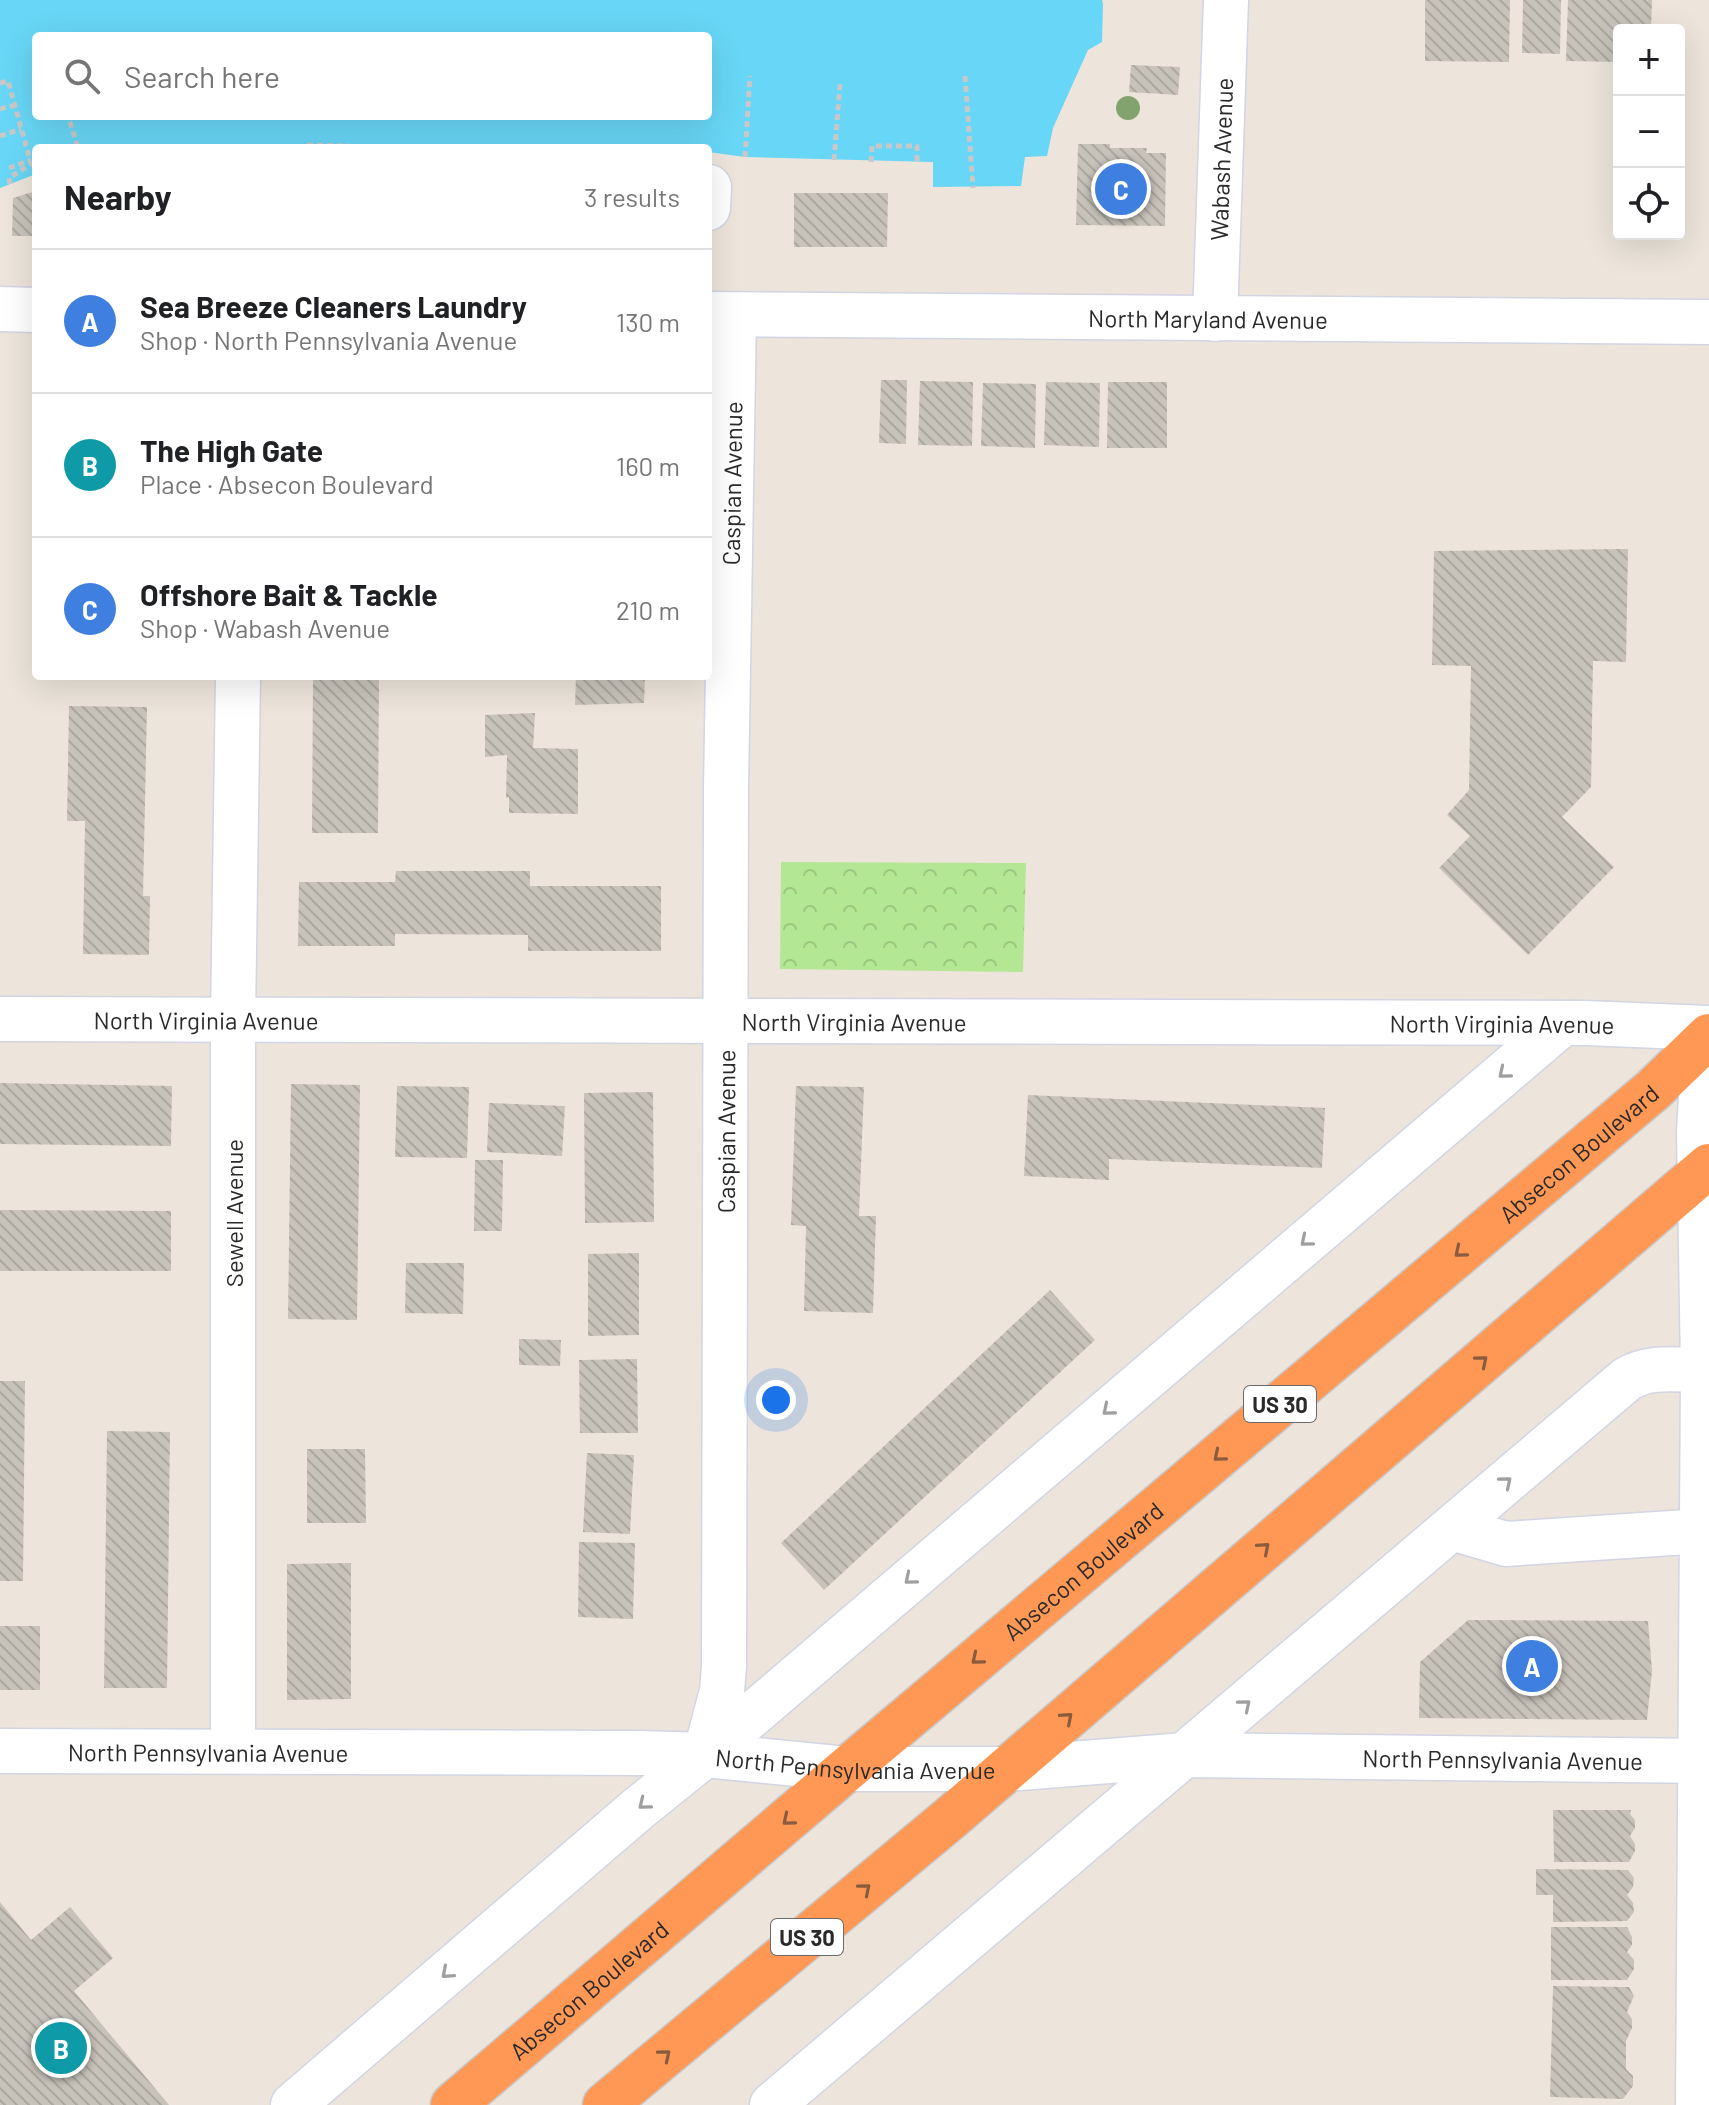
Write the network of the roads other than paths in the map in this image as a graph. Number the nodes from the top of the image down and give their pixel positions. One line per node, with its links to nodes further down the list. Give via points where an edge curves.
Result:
1 (1226, 0): 5 (street, Wabash Avenue)
2 (0, 309): 3 (street)
3 (32, 310)
4 (721, 315): 5 (street, North Maryland Avenue); 9 (street, Caspian Avenue)
5 (1215, 319): 6 (street, North Maryland Avenue)
6 (1709, 322)
7 (238, 680): 10 (street, Sewell Avenue)
8 (0, 1019): 10 (street, North Virginia Avenue)
9 (724, 1020): 10 (street, North Virginia Avenue); 11 (street, North Virginia Avenue); 21 (street, Caspian Avenue, via 724,1666)
10 (233, 1021): 19 (street, Sewell Avenue)
11 (1563, 1023): 12 (street, North Virginia Avenue); 21 (street, one-way to 21)
12 (1709, 1028)
13 (1709, 1036): 24 (highway, Absecon Boulevard / US 30, one-way to 24, via 1653,1090)
14 (1709, 1054): 15 (street, via 1701,1095)
15 (1706, 1171): 16 (street); 25 (highway, US 30, one-way to 15)
16 (1703, 1370): 17 (street, one-way to 16, via 1627,1379 1651,1369); 18 (street)
17 (1452, 1528): 18 (street, via 1506,1544); 22 (street, one-way to 17)
18 (1702, 1531): 23 (street)
19 (233, 1750): 20 (street, North Pennsylvania Avenue); 21 (street, North Pennsylvania Avenue)
20 (0, 1751)
21 (705, 1755): 24 (street, North Pennsylvania Avenue); 26 (street, one-way to 26)
22 (1185, 1755): 23 (street, North Pennsylvania Avenue); 25 (street, North Pennsylvania Avenue); 29 (street)
23 (1705, 1761): 30 (street)
24 (847, 1769): 25 (street, North Pennsylvania Avenue); 27 (highway, Absecon Boulevard / US 30, one-way to 27)
25 (1008, 1769): 28 (highway, US 30, one-way to 25)
26 (293, 2105)
27 (453, 2105)
28 (605, 2105)
29 (772, 2105)
30 (1698, 2105)

